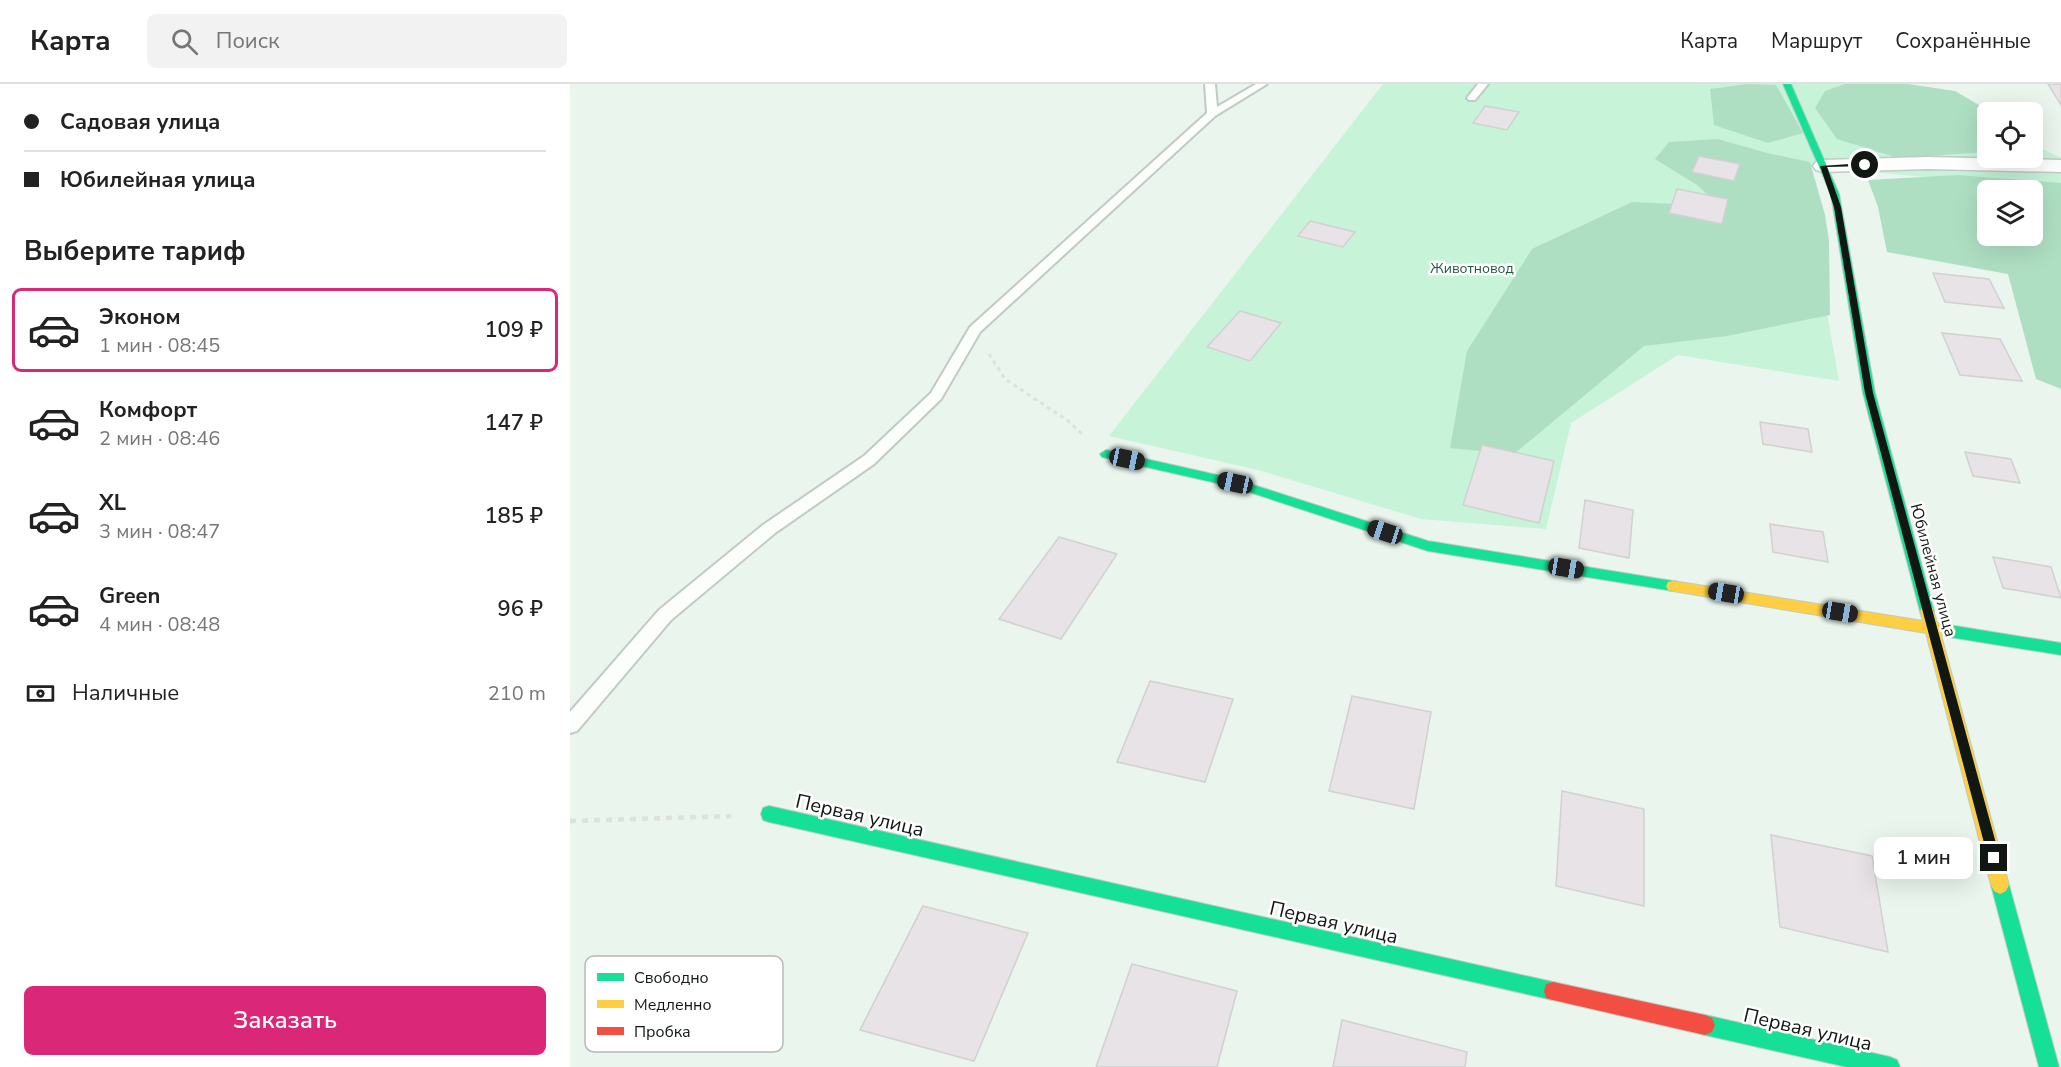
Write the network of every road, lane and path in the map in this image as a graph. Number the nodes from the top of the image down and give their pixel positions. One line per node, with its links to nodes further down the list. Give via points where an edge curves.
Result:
1 (1209, 84): 6 (lane)
2 (1262, 84): 6 (lane)
3 (1483, 84): 5 (lane)
4 (1787, 84): 7 (street, Юбилейная улица)
5 (1472, 98)
6 (1212, 114): 9 (lane)
7 (1823, 166): 8 (street); 11 (street, Юбилейная улица, via 1835,194 1869,393)
8 (2061, 166)
9 (975, 330): 10 (path, via 1005,379 1067,420); 13 (lane, via 936,396 869,460 769,529 665,615)
10 (1106, 454): 11 (street, via 1235,483 1428,546)
11 (1932, 627): 12 (street); 17 (street, Юбилейная улица)
12 (2061, 649)
13 (570, 725)
14 (769, 814): 15 (path); 16 (street, Первая улица)
15 (570, 821)
16 (1890, 1067)
17 (2049, 1067)

